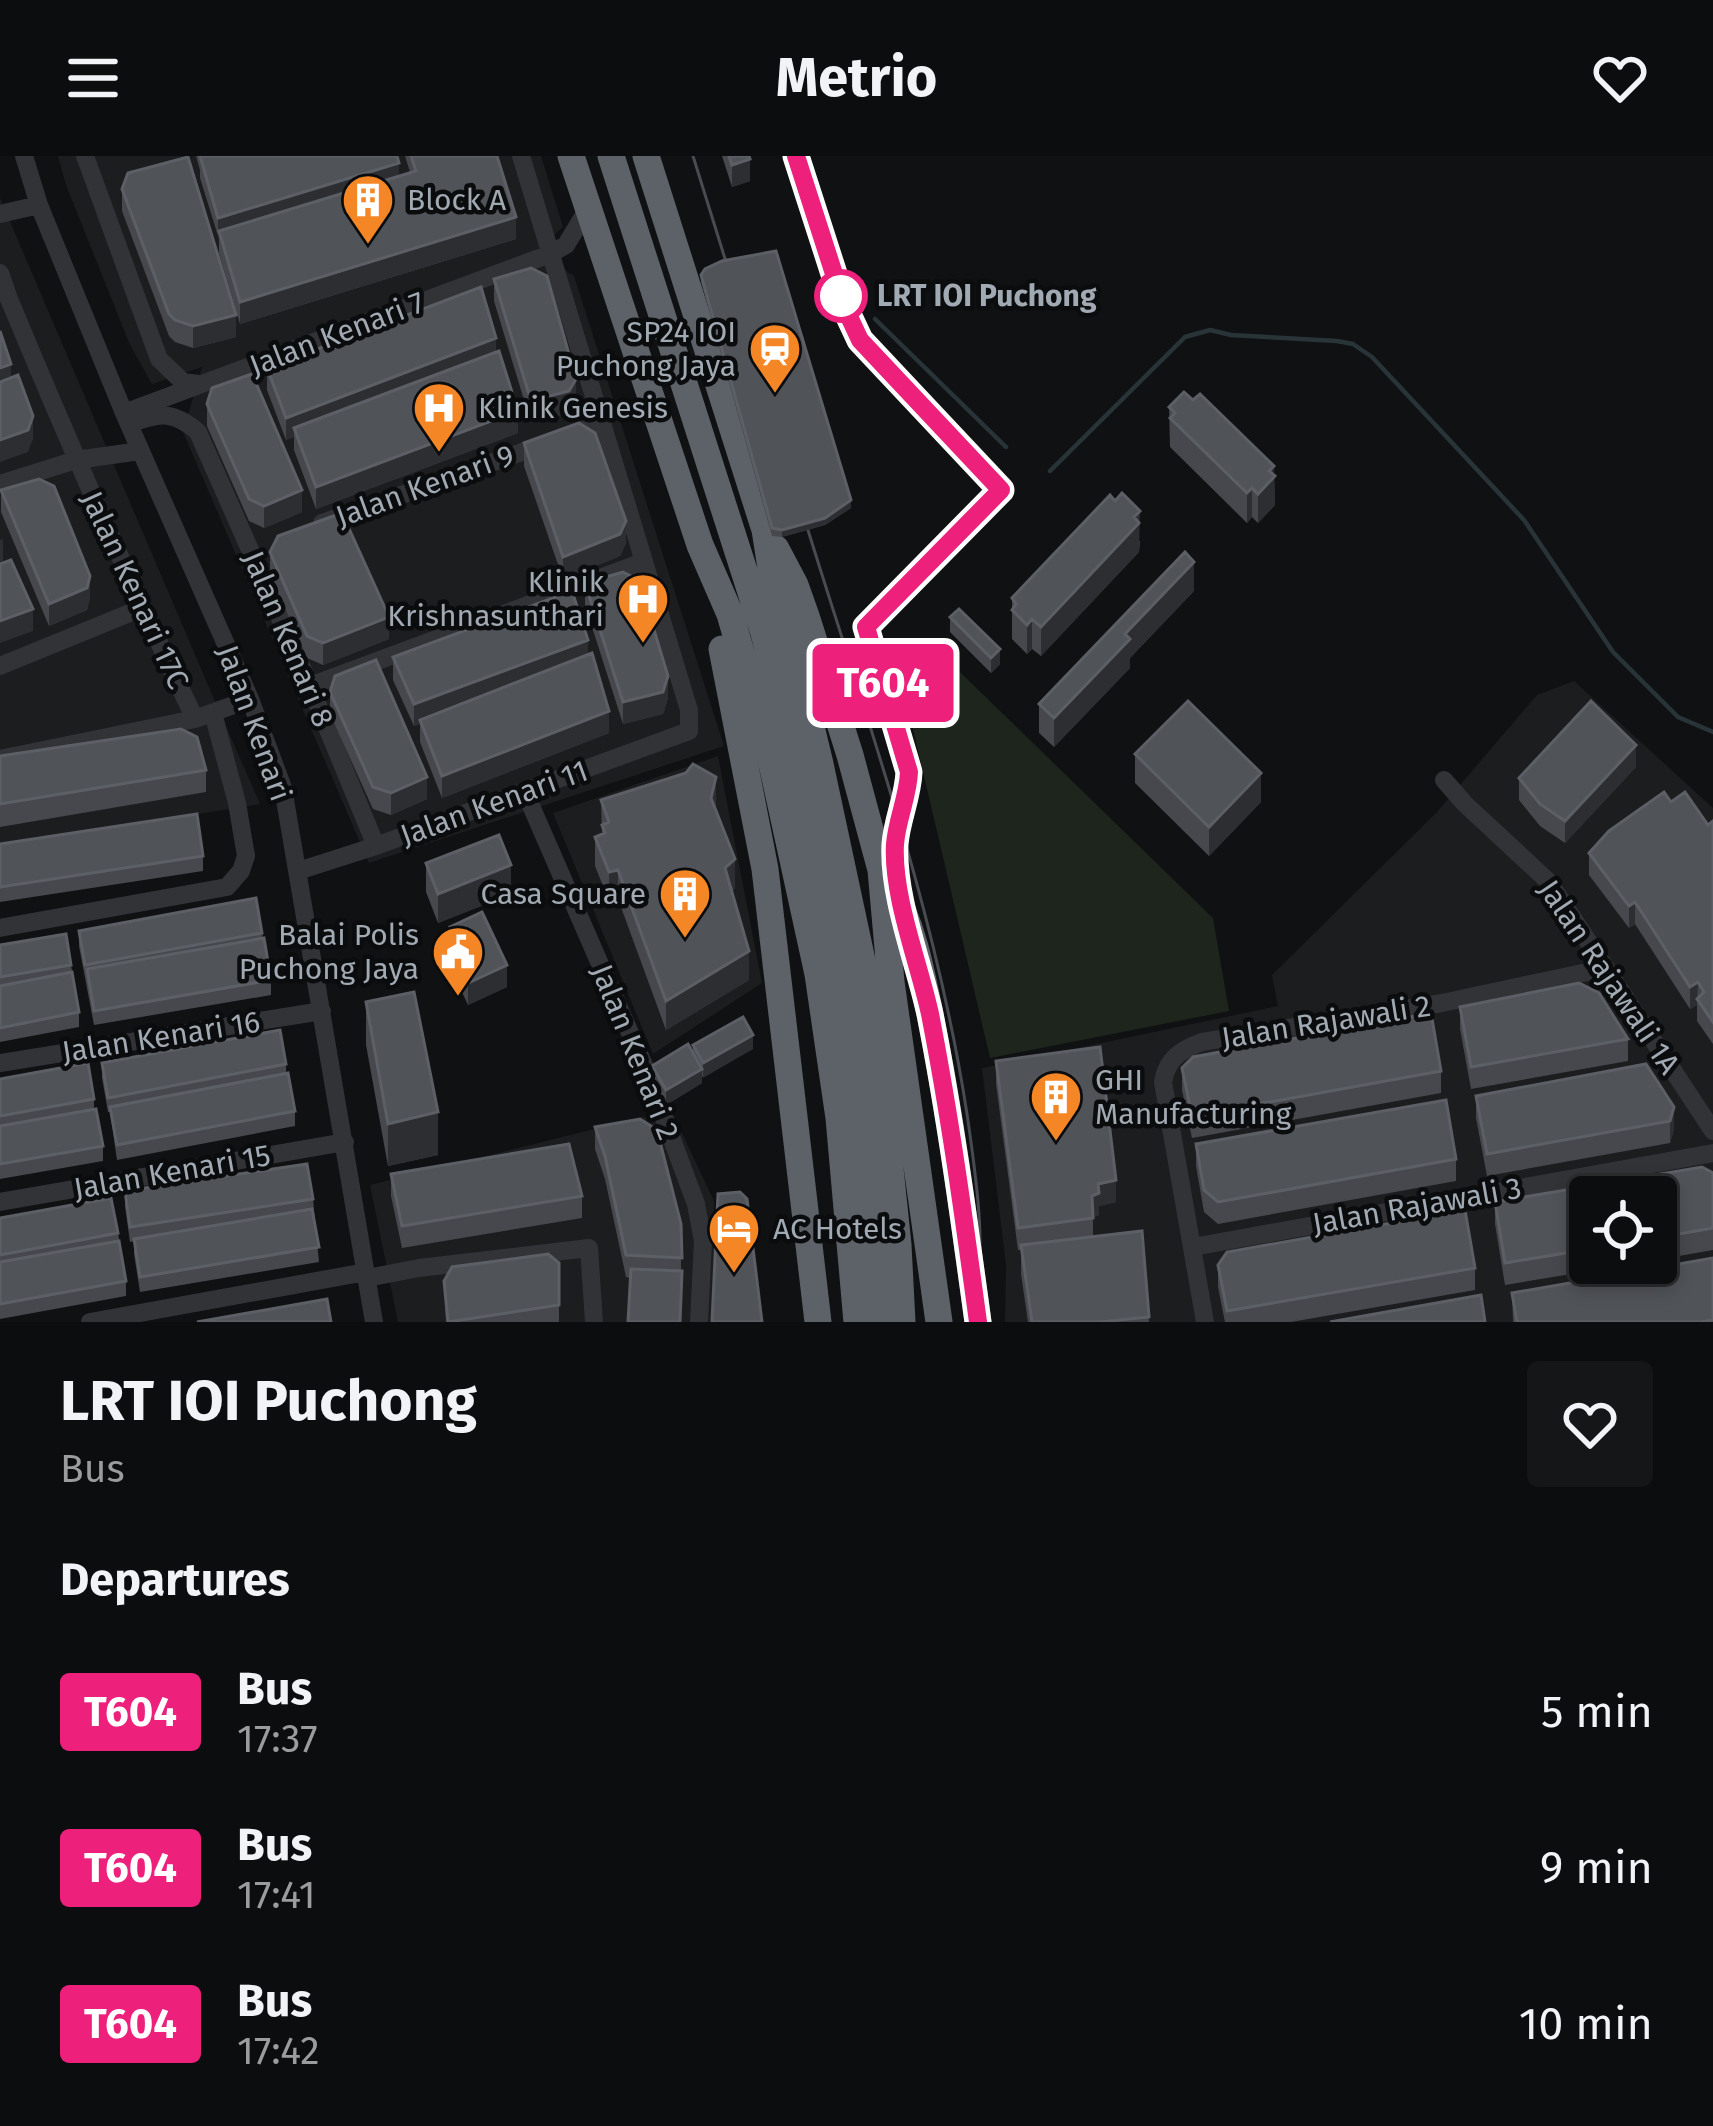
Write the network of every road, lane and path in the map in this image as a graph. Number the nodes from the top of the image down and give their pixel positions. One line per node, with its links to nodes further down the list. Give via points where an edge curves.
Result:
1 (24, 156): 7 (street, Jalan Kenari)
2 (85, 156): 14 (street, via 159,359 183,382)
3 (521, 156): 10 (street)
4 (571, 156): 8 (highway)
5 (611, 156): 21 (highway)
6 (646, 156): 23 (highway)
7 (39, 206): 9 (street); 16 (street, Jalan Kenari)
8 (587, 210): 10 (street, via 566,245); 25 (highway)
9 (0, 214)
10 (550, 254): 13 (street, Jalan Kenari 7); 17 (street)
11 (0, 273): 12 (street, Jalan Kenari 17C)
12 (4, 301): 19 (street, Jalan Kenari 17C)
13 (235, 373): 14 (street, Jalan Kenari 7); 15 (street)
14 (204, 384): 16 (street, Jalan Kenari 7)
15 (202, 417): 16 (street); 26 (street, Jalan Kenari 8)
16 (126, 419): 18 (street, Jalan Kenari)
17 (601, 424): 22 (street, Jalan Kenari 9); 27 (street)
18 (140, 451): 19 (street); 31 (street, Jalan Kenari)
19 (76, 460): 20 (street); 28 (street, Jalan Kenari 17C)
20 (0, 484)
21 (723, 508): 33 (highway, via 765,692); 41 (highway)
22 (314, 526)
23 (765, 530): 38 (highway, via 795,585); 41 (highway)
24 (271, 541): 26 (street)
25 (700, 545): 33 (highway, via 730,614); 56 (highway, via 765,869)
26 (249, 549): 30 (street, Jalan Kenari 8)
27 (643, 562): 30 (street); 36 (street, Jalan Kenari 11, via 689,731)
28 (142, 608): 29 (street); 32 (street, Jalan Kenari 17C)
29 (0, 666)
30 (310, 686): 37 (street, Jalan Kenari 8)
31 (250, 699): 32 (street); 39 (street, Jalan Kenari, via 283,788)
32 (204, 716): 34 (street); 40 (street, Jalan Kenari 17C, via 237,803 246,856 227,886)
33 (769, 749): 57 (highway, via 818,974)
34 (0, 759)
35 (1444, 780): 42 (street, Jalan Rajawali 1A, via 1549,882)
36 (525, 792): 37 (street, Jalan Kenari 11); 55 (street, Jalan Kenari 2, via 696,1204 703,1241)
37 (376, 847): 39 (street, Jalan Kenari 11)
38 (881, 870): 51 (highway); 60 (highway, via 902,905 929,1010)
39 (298, 871): 43 (street, Jalan Kenari)
40 (0, 928)
41 (852, 968): 58 (highway); 59 (highway, via 884,1111)
42 (1606, 968): 45 (street, Jalan Rajawali 1A); 49 (street, Jalan Rajawali 2, via 1186,1048 1163,1082)
43 (322, 1011): 44 (street, Jalan Kenari 16); 46 (street, Jalan Kenari)
44 (0, 1064)
45 (1713, 1131)
46 (344, 1142): 48 (street, Jalan Kenari 15); 50 (street, Jalan Kenari)
47 (1713, 1153): 49 (street, Jalan Rajawali 3)
48 (0, 1202)
49 (1192, 1247): 61 (street, Jalan Rajawali 2)
50 (366, 1275): 52 (street); 53 (street, Jalan Kenari); 54 (street, via 589,1248)
51 (937, 1318)
52 (90, 1322)
53 (374, 1322)
54 (594, 1322)
55 (699, 1322)
56 (818, 1322)
57 (857, 1322)
58 (882, 1322)
59 (902, 1322)
60 (978, 1322)
61 (1204, 1322)

